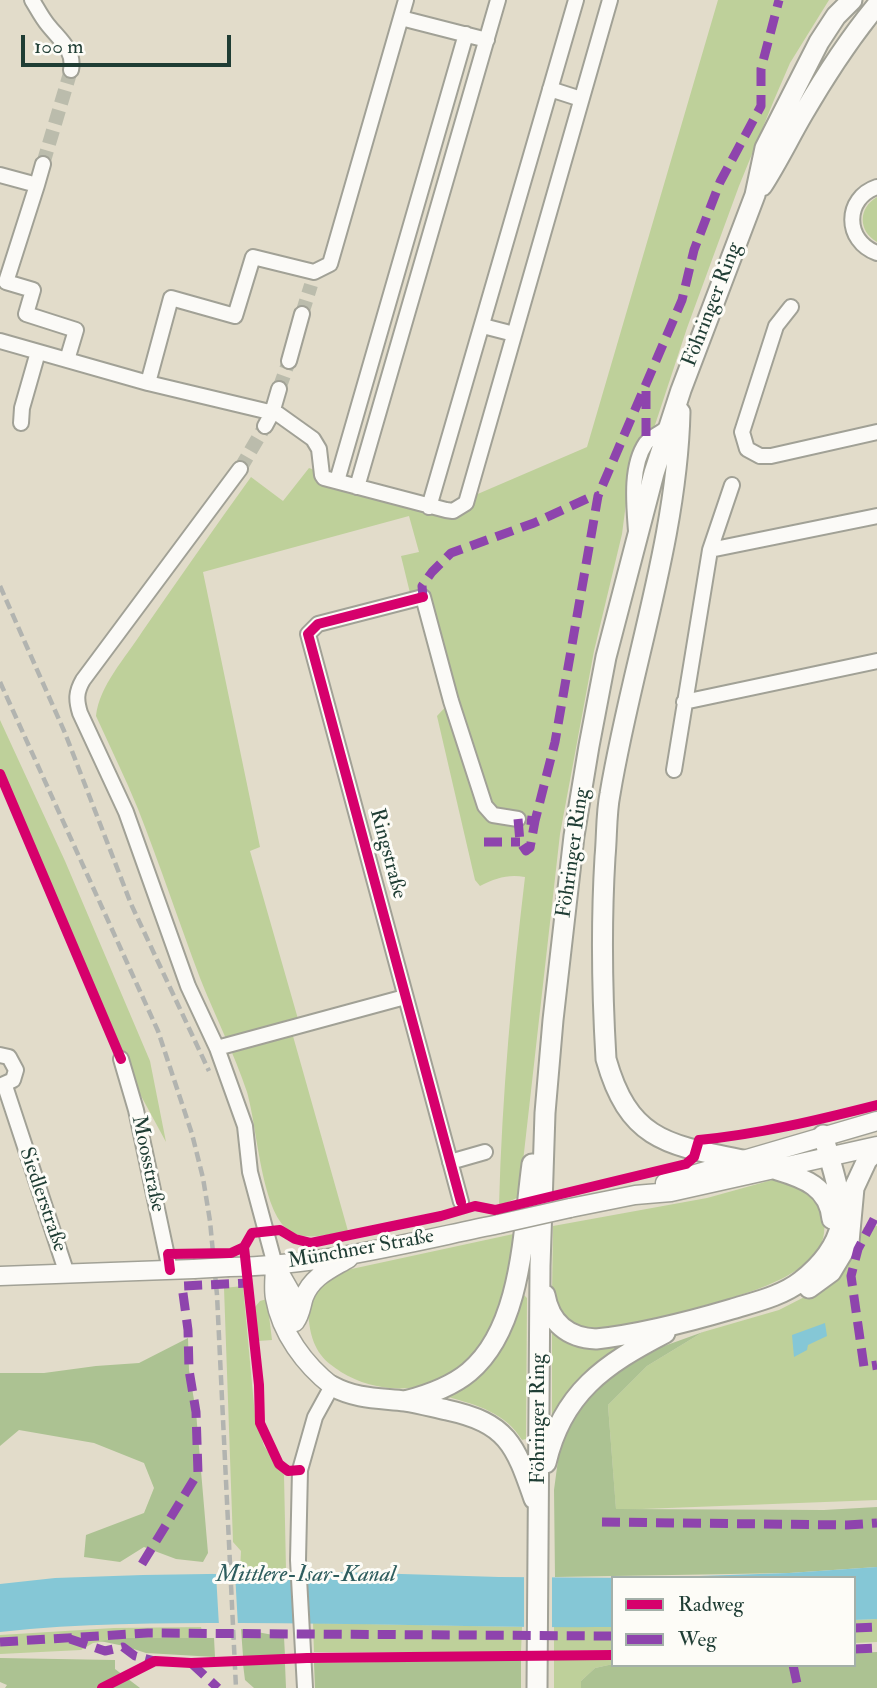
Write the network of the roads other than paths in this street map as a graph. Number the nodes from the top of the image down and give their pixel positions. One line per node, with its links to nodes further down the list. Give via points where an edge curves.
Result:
1 (32, 0): 12 (street, via 66,45)
2 (406, 0): 9 (street)
3 (498, 0): 11 (street)
4 (576, 0): 13 (street)
5 (610, 0): 14 (street)
6 (852, 0): 8 (highway, Föhringer Ring)
7 (877, 5): 19 (highway, Föhringer Ring, via 828,73)
8 (840, 8): 19 (highway, Föhringer Ring, via 765,148)
9 (401, 18): 10 (street); 29 (street, via 330,264 312,279 253,257 235,316 171,298)
10 (466, 34): 11 (street); 36 (street)
11 (487, 40): 38 (street)
12 (71, 70)
13 (550, 89): 14 (street); 23 (street)
14 (581, 99): 24 (street)
15 (43, 164): 17 (street)
16 (0, 174): 17 (street)
17 (37, 185): 27 (street, via 6,282 33,290 26,314 76,330)
18 (877, 187): 20 (street, via 856,202 852,223 861,243)
19 (755, 195): 31 (highway, Föhringer Ring)
20 (877, 253)
21 (791, 307): 34 (street, via 776,326 742,432 747,449 771,456)
22 (303, 314): 28 (street)
23 (483, 326): 24 (street); 39 (street)
24 (514, 334): 39 (street, via 466,503 453,511)
25 (0, 341): 26 (street)
26 (38, 352): 27 (street); 33 (street)
27 (68, 360): 29 (street)
28 (289, 361)
29 (148, 383): 32 (street)
30 (279, 389): 32 (street)
31 (681, 390): 51 (highway, Föhringer Ring, via 636,537 606,657 574,836); 57 (highway, via 679,451 665,540 609,797 603,901 606,1059 627,1108 659,1139)
32 (268, 419): 36 (street, via 278,414 313,439 322,475)
33 (21, 423)
34 (877, 432)
35 (240, 469): 47 (street, via 83,680 76,701 126,812 188,986)
36 (337, 481): 38 (street)
37 (732, 485): 41 (street)
38 (357, 487): 39 (street)
39 (429, 507)
40 (877, 516): 41 (street)
41 (710, 550): 43 (street)
42 (877, 661): 43 (street)
43 (684, 702): 44 (street)
44 (674, 770)
45 (518, 819): 46 (street, Ringstraße, via 493,814 485,806 423,597 318,624 308,635)
46 (405, 997): 47 (street); 58 (street, Ringstraße)
47 (217, 1048): 64 (street, via 245,1126 250,1171)
48 (0, 1055): 50 (street, Siedlerstraße, via 9,1057 16,1070 13,1080)
49 (121, 1059): 66 (street, Moosstraße)
50 (2, 1086): 67 (street, Siedlerstraße)
51 (545, 1113): 65 (highway, Föhringer Ring); 74 (highway, via 532,1164 519,1276 507,1314 485,1355 469,1372 430,1394)
52 (877, 1121): 53 (main road, Münchner Straße)
53 (823, 1135): 56 (highway); 57 (main road, Münchner Straße)
54 (877, 1148): 56 (main road, Münchner Straße); 69 (highway, via 854,1188 849,1242 831,1272 782,1301)
55 (485, 1152): 58 (street)
56 (829, 1158): 59 (main road, Münchner Straße); 62 (highway, via 841,1223)
57 (743, 1160): 60 (main road, Münchner Straße)
58 (450, 1162): 61 (street, Ringstraße)
59 (777, 1170): 60 (main road, Münchner Straße); 62 (highway, via 805,1178 822,1193 832,1213)
60 (635, 1195): 63 (main road, Münchner Straße, bridge)
61 (461, 1202)
62 (834, 1241): 69 (highway, via 822,1262 800,1282)
63 (358, 1252): 64 (main road, Münchner Straße); 70 (main road, via 312,1280)
64 (275, 1265): 66 (main road, Münchner Straße, bridge); 70 (main road, via 291,1293); 72 (main road, via 275,1297 282,1323)
65 (540, 1266): 71 (highway, via 554,1321 581,1338 614,1337); 75 (highway, Föhringer Ring)
66 (170, 1270): 67 (main road, Münchner Straße)
67 (67, 1273): 68 (main road, Münchner Straße)
68 (0, 1276)
69 (766, 1298): 71 (highway)
70 (295, 1322): 72 (main road)
71 (685, 1322): 75 (highway, via 598,1373 566,1411 551,1440)
72 (296, 1345): 73 (main road, via 311,1370)
73 (332, 1385): 74 (highway, via 348,1394); 77 (street, via 301,1458 298,1560)
74 (405, 1401): 76 (highway, via 474,1416 496,1428 523,1467)
75 (539, 1484): 76 (highway, Föhringer Ring)
76 (539, 1513): 78 (highway, Föhringer Ring)
77 (305, 1688)
78 (537, 1688)

